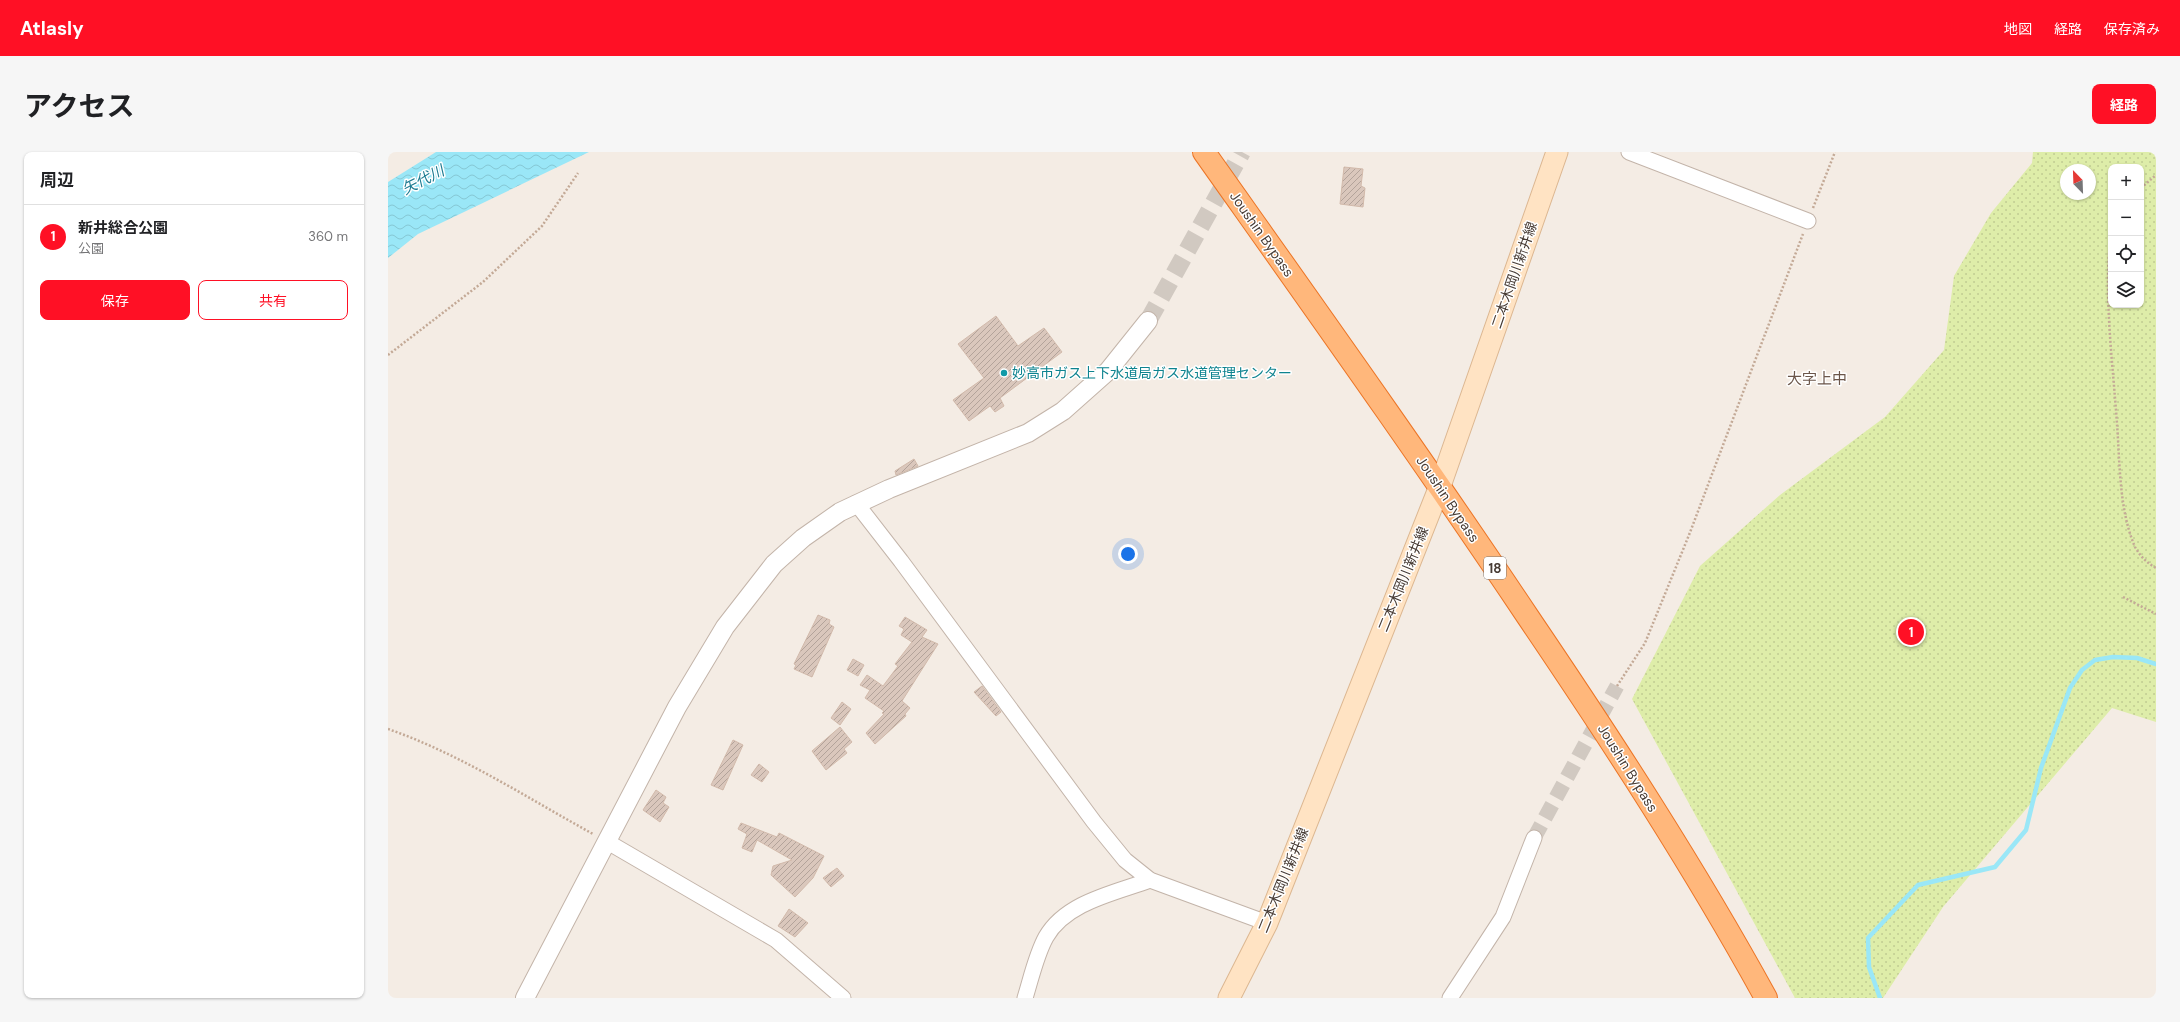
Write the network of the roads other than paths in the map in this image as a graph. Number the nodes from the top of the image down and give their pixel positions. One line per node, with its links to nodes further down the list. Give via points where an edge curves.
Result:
1 (1204, 152): 6 (highway, Joushin Bypass / 18)
2 (1557, 152): 6 (main road, 二本木岡川新井線)
3 (1629, 152): 4 (street)
4 (1808, 221)
5 (1148, 322): 7 (street, via 1108,371 1063,411 1028,433)
6 (1440, 486): 11 (main road, 二本木岡川新井線); 17 (highway, Joushin Bypass / 18, via 1620,753)
7 (856, 503): 9 (street, via 797,543 774,564 725,627 677,707); 10 (street, via 1094,822 1125,860)
8 (1534, 838): 16 (street, via 1503,917)
9 (606, 841): 12 (street); 13 (street, via 776,940)
10 (1150, 880): 11 (street); 14 (street, via 1078,907 1055,924 1045,938)
11 (1267, 923): 15 (main road, 二本木岡川新井線)
12 (525, 998)
13 (843, 998)
14 (1025, 998)
15 (1229, 998)
16 (1450, 998)
17 (1766, 998)

